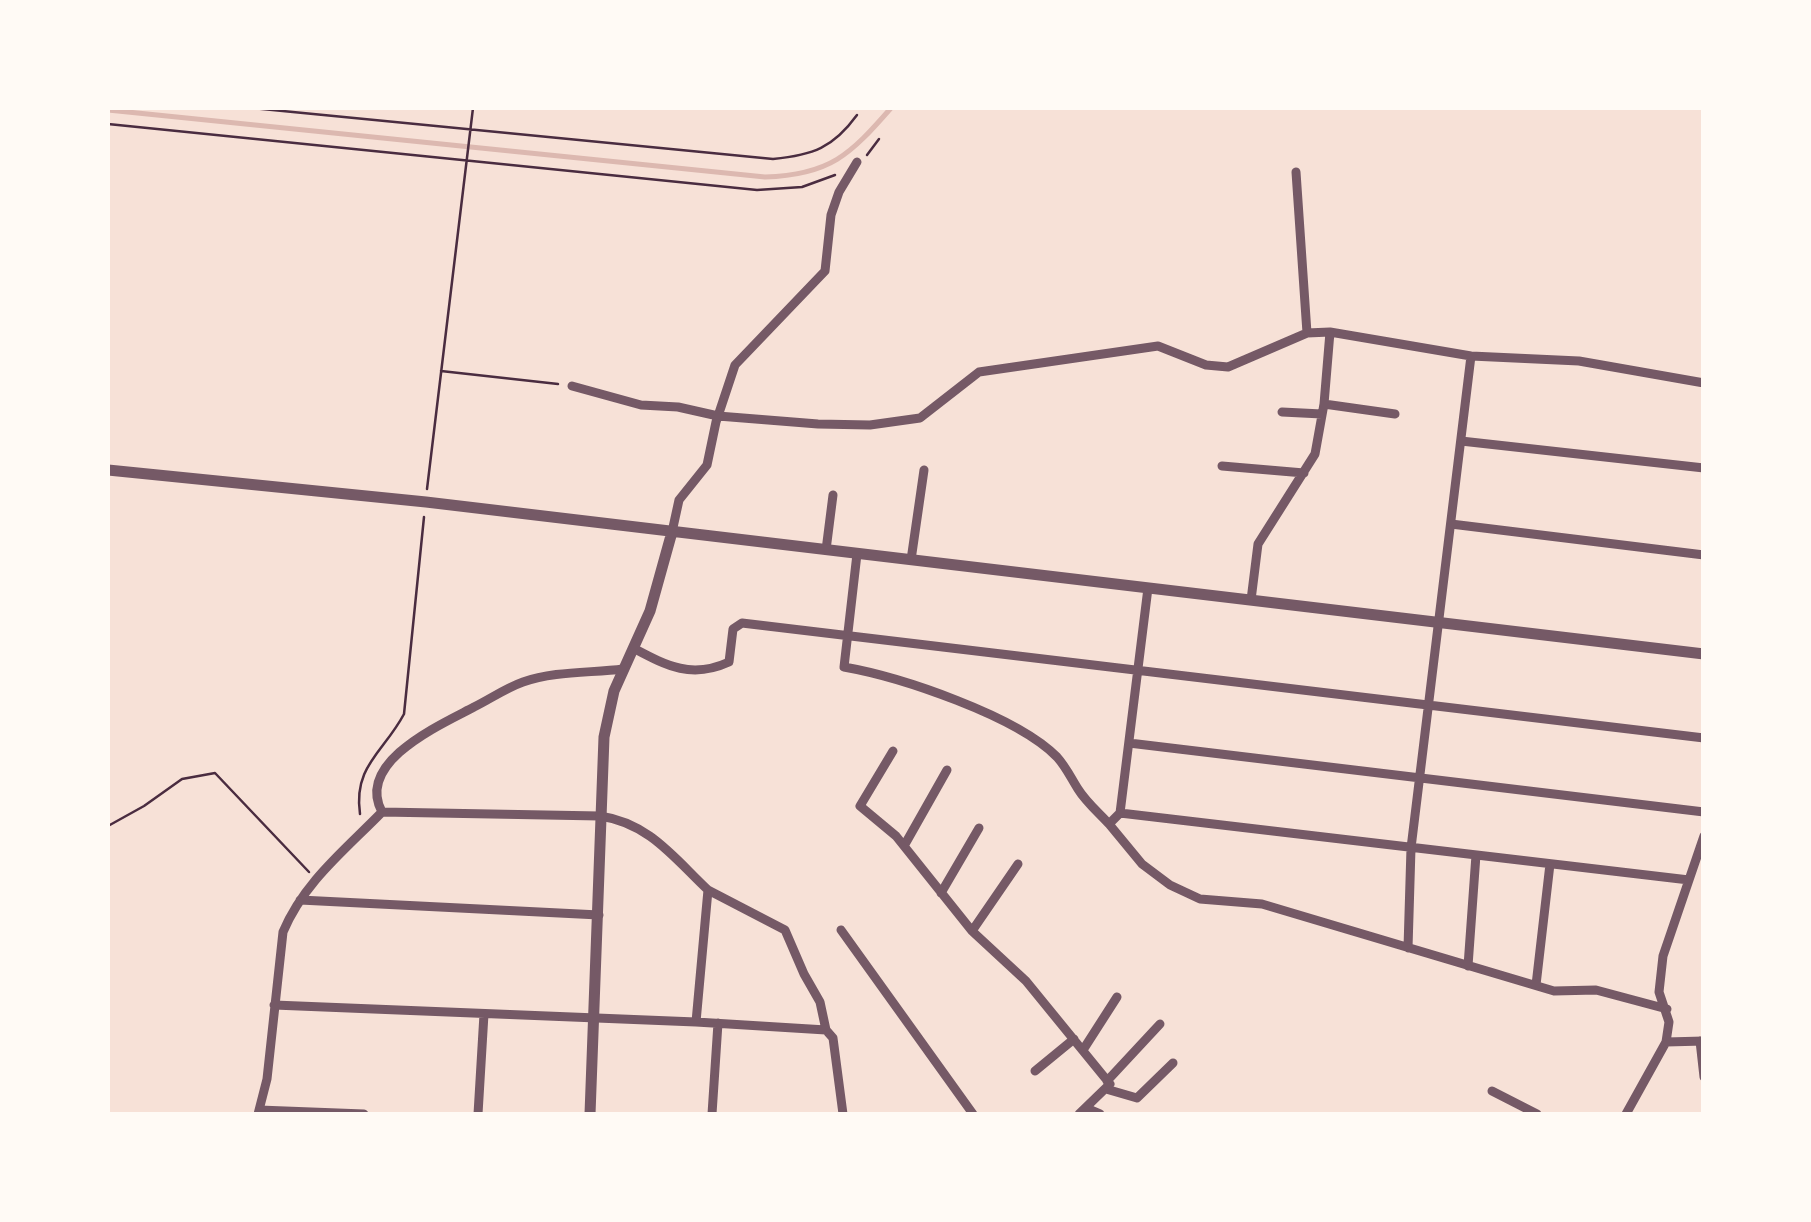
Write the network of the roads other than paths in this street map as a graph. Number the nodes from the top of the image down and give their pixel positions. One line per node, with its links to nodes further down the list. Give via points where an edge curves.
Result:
1 (857, 162): 11 (street, via 831,215 825,271 734,365)
2 (1296, 172): 4 (street)
3 (1330, 332): 4 (street); 5 (street); 8 (street)
4 (1308, 334): 11 (street, via 1228,367 1158,346 979,372 920,418 870,425)
5 (1471, 356): 6 (street, via 1579,361); 12 (street)
6 (1703, 384)
7 (572, 386): 11 (street)
8 (1323, 409): 9 (street); 10 (street); 17 (street, via 1315,454)
9 (1282, 412)
10 (1395, 414)
11 (718, 416): 20 (street, via 707,465 680,500)
12 (1461, 441): 14 (street); 19 (street)
13 (1222, 466): 17 (street)
14 (1704, 468)
15 (108, 470): 20 (street)
16 (924, 470): 24 (street)
17 (1304, 473): 26 (street, via 1258,544)
18 (833, 494): 21 (street)
19 (1451, 524): 23 (street); 27 (street)
20 (672, 532): 21 (street); 29 (street)
21 (826, 550): 22 (street)
22 (858, 554): 24 (street); 28 (street)
23 (1704, 555)
24 (911, 560): 25 (street)
25 (1148, 588): 26 (street); 32 (street)
26 (1251, 600): 27 (street)
27 (1439, 622): 30 (street); 33 (street)
28 (848, 636): 29 (street, via 742,623 733,629 729,662 683,670); 32 (street); 43 (street, via 844,667 921,687 1034,740 1054,754)
29 (635, 649): 31 (street)
30 (1704, 654)
31 (623, 668): 39 (street, via 523,682 445,722 401,749 387,766 374,793); 42 (street, via 604,736)
32 (1137, 671): 33 (street); 35 (street)
33 (1428, 705): 34 (street); 38 (street)
34 (1704, 738)
35 (1129, 743): 38 (street); 41 (street)
36 (893, 751): 46 (street, via 860,806)
37 (946, 770): 46 (street)
38 (1420, 776): 40 (street); 47 (street)
39 (382, 812): 42 (street); 54 (street)
40 (1704, 812)
41 (1120, 814): 43 (street); 47 (street)
42 (600, 816): 52 (street, via 653,836); 55 (street)
43 (1110, 824): 58 (street, via 1142,864 1200,899 1262,904)
44 (979, 828): 53 (street)
45 (1704, 836): 51 (street)
46 (904, 846): 53 (street)
47 (1412, 848): 48 (street); 58 (street)
48 (1476, 855): 50 (street); 59 (street)
49 (1018, 864): 57 (street)
50 (1550, 864): 51 (street); 60 (street)
51 (1689, 880): 63 (street, via 1664,956 1658,992)
52 (708, 890): 66 (street); 69 (street, via 785,930 820,1002)
53 (941, 893): 57 (street)
54 (300, 900): 55 (street); 62 (street, via 282,932)
55 (599, 915): 65 (street)
56 (840, 930): 86 (street)
57 (972, 931): 70 (street)
58 (1408, 948): 59 (street)
59 (1468, 966): 60 (street)
60 (1536, 986): 63 (street, via 1596,990)
61 (1117, 998): 73 (street)
62 (274, 1005): 64 (street); 80 (street)
63 (1667, 1009): 72 (street)
64 (484, 1014): 65 (street); 82 (street)
65 (596, 1019): 66 (street); 83 (street)
66 (696, 1022): 67 (street)
67 (718, 1023): 69 (street); 84 (street)
68 (1160, 1024): 77 (street)
69 (826, 1030): 85 (street, via 833,1038)
70 (1074, 1039): 73 (street); 75 (street)
71 (1701, 1041): 72 (street); 76 (street)
72 (1666, 1042): 89 (street)
73 (1083, 1050): 77 (street)
74 (1173, 1064): 77 (street, via 1136,1098)
75 (1035, 1072)
76 (1704, 1076)
77 (1106, 1084): 79 (street)
78 (1492, 1091): 88 (street)
79 (1082, 1111): 87 (street)
80 (259, 1112): 81 (street)
81 (364, 1114)
82 (478, 1114)
83 (590, 1114)
84 (712, 1114)
85 (842, 1114)
86 (973, 1114)
87 (1100, 1114)
88 (1537, 1114)
89 (1626, 1114)

